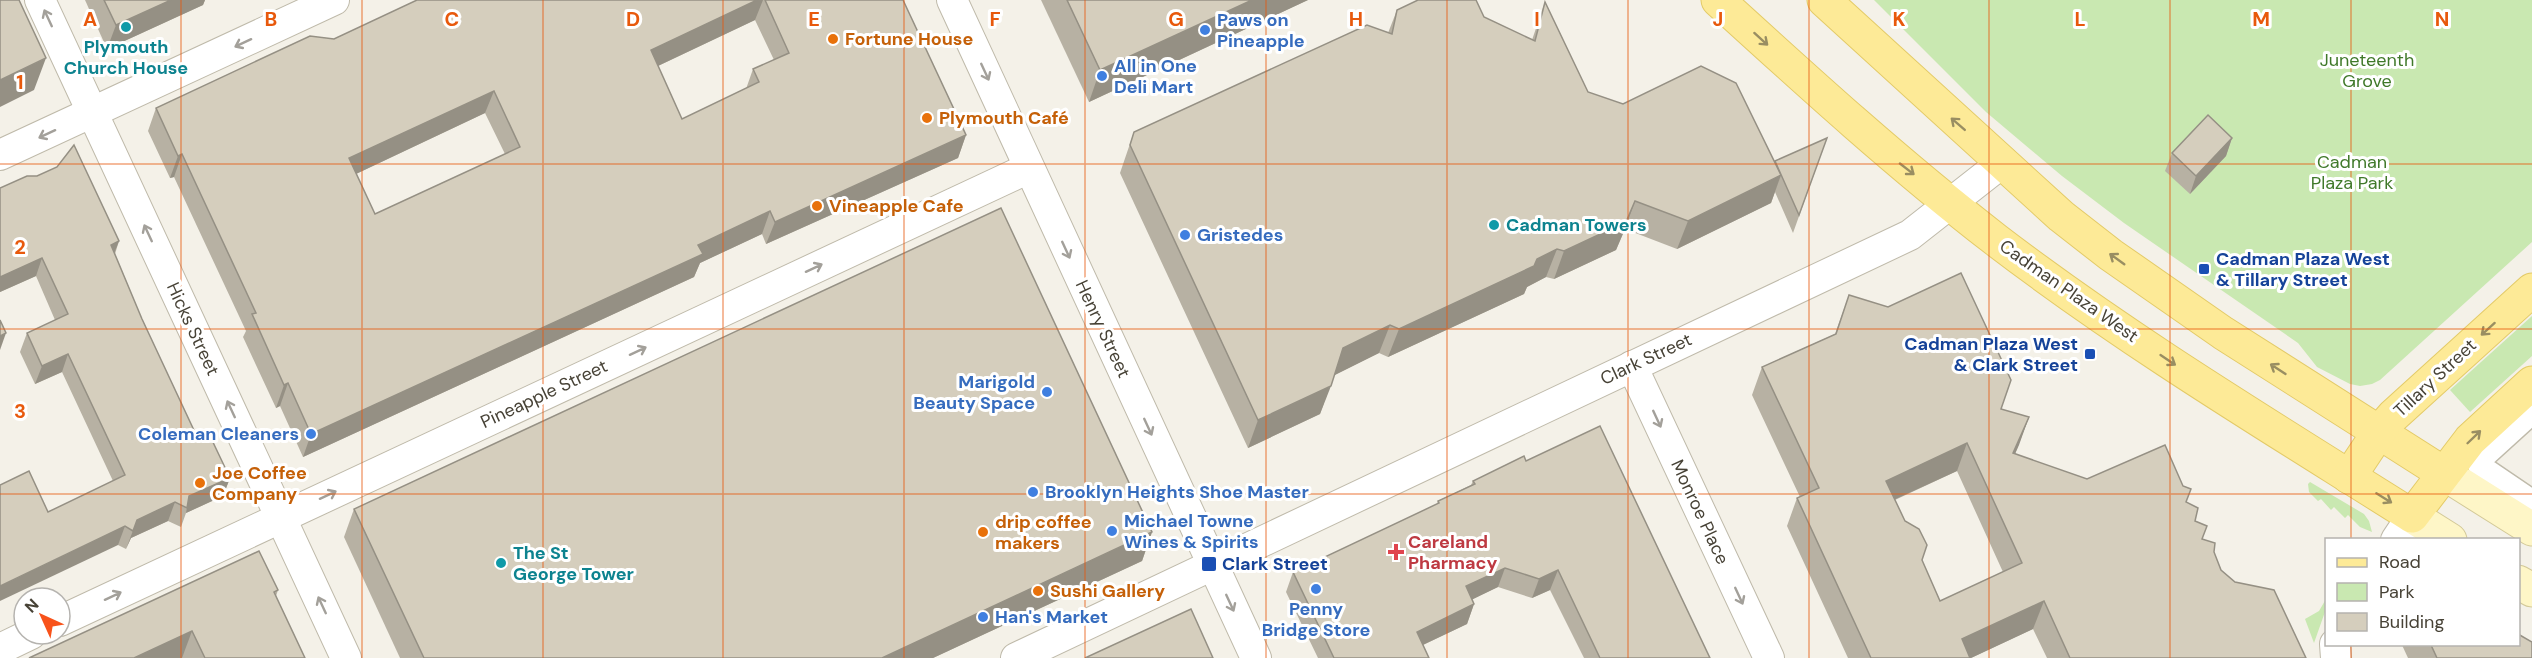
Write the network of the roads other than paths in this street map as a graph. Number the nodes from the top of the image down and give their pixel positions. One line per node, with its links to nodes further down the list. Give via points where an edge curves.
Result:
1 (40, 0): 6 (street, Hicks Street, one-way to 1)
2 (334, 0): 6 (street, one-way to 6)
3 (952, 0): 9 (street, Henry Street, one-way to 9)
4 (1718, 0): 10 (main road, Cadman Plaza West, one-way to 10, via 1878,144)
5 (1824, 0): 8 (main road, one-way to 5)
6 (92, 113): 7 (street, one-way to 7); 19 (street, Hicks Street, one-way to 6)
7 (0, 155)
8 (2003, 162): 10 (street, Clark Street); 15 (main road, one-way to 8, via 2223,333 2111,255 2040,198)
9 (1029, 168): 19 (street, Pineapple Street, one-way to 9); 23 (street, Henry Street, one-way to 23)
10 (1951, 202): 12 (street, Clark Street, via 1910,235); 17 (main road, Cadman Plaza West, one-way to 17, via 2111,322)
11 (2532, 290): 15 (main road, Tillary Street, one-way to 15)
12 (1632, 366): 23 (street, Clark Street); 28 (street, Monroe Place, one-way to 28)
13 (2532, 383): 16 (main road, one-way to 13, via 2470,440)
14 (2532, 413): 18 (street, via 2479,461 2479,465)
15 (2379, 432): 16 (main road); 17 (main road, Tillary Street)
16 (2443, 473): 20 (main road); 21 (main road)
17 (2349, 477): 20 (main road, Cadman Plaza West, one-way to 20)
18 (2532, 499)
19 (281, 517): 24 (street, Pineapple Street, one-way to 19); 25 (street, Hicks Street, one-way to 19)
20 (2404, 528): 22 (main road, Cadman Plaza West)
21 (2532, 529)
22 (2442, 538)
23 (1213, 565): 26 (street, Clark Street); 27 (street, Henry Street, one-way to 27)
24 (72, 615)
25 (346, 658)
26 (1016, 658)
27 (1256, 658)
28 (1768, 658)

